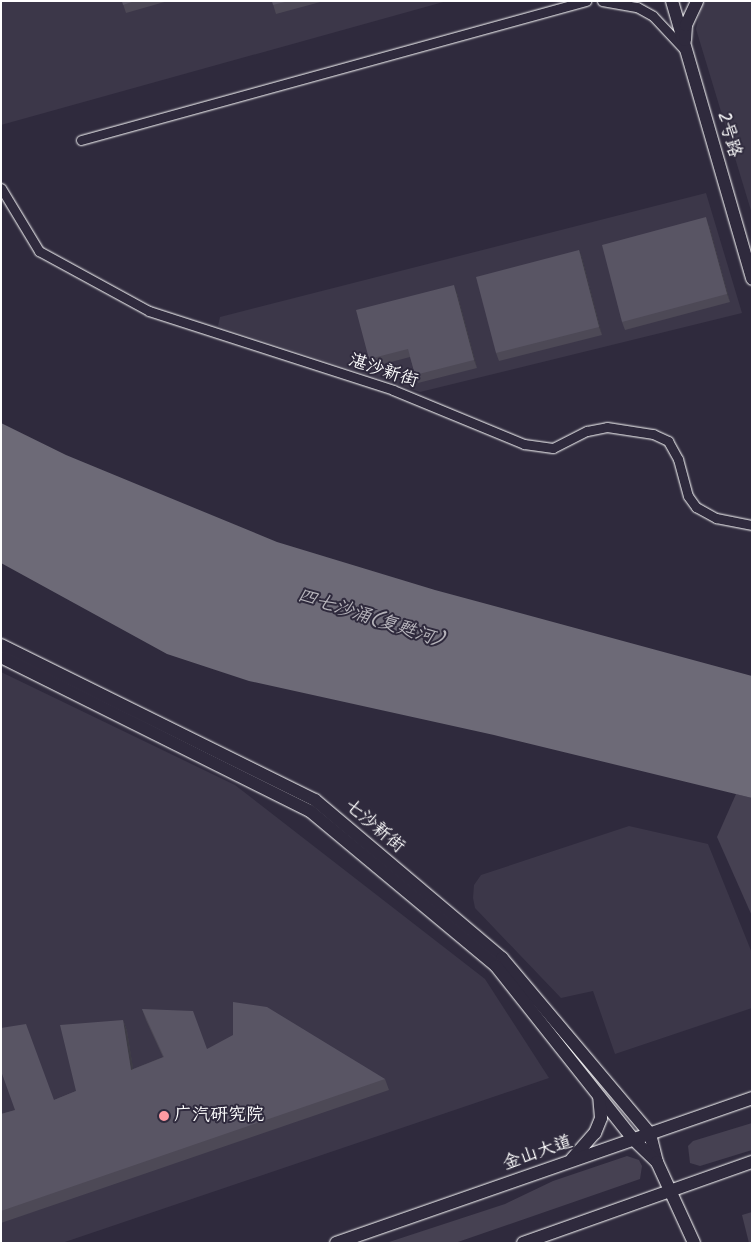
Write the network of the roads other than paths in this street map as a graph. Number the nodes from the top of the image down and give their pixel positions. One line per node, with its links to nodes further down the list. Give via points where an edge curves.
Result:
1 (586, 1): 6 (street)
2 (602, 1): 5 (street, via 637,6 653,16)
3 (672, 1): 5 (street, 2号路)
4 (697, 1): 5 (street, via 686,25)
5 (685, 50): 8 (street, 2号路)
6 (81, 140)
7 (1, 188): 9 (street, 湛沙新街, via 39,251 149,311 393,390 524,444 553,448 587,431 607,427 653,434 668,441 678,459 688,496 696,507 716,518)
8 (752, 279)
9 (752, 525)
10 (1, 645): 14 (street, 七沙新街, via 315,800 502,958)
11 (1, 657): 12 (street, 七沙新街, via 310,811 496,966)
12 (597, 1092): 15 (street, 七沙新街); 18 (street, via 602,1105 595,1133 576,1156)
13 (752, 1098): 14 (street, 金山大道)
14 (650, 1134): 15 (street, 金山大道); 16 (street)
15 (634, 1140): 16 (street, 七沙新街); 18 (street, 金山大道)
16 (657, 1162): 19 (street)
17 (752, 1162): 19 (street)
18 (564, 1164): 20 (street, 金山大道)
19 (673, 1190): 21 (street); 22 (street)
20 (336, 1243)
21 (523, 1243)
22 (694, 1243)

